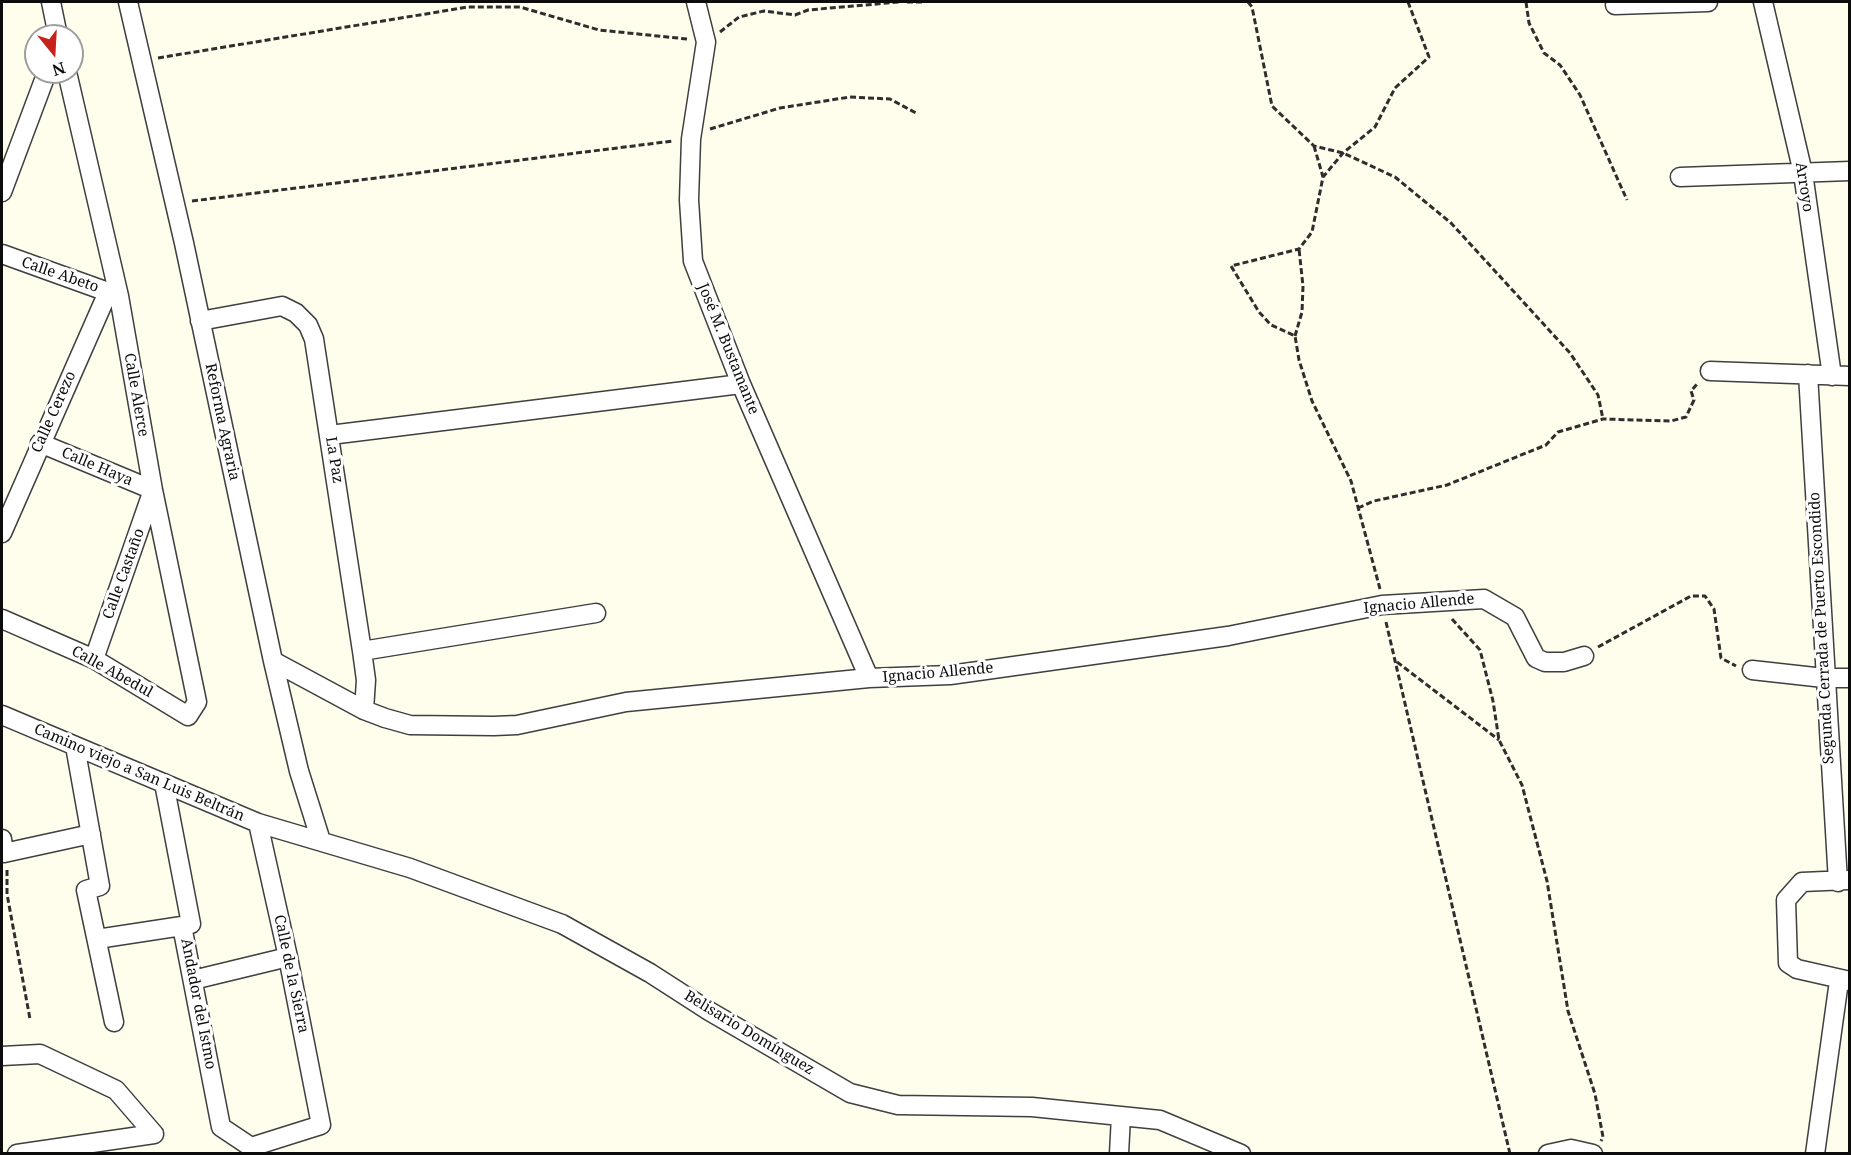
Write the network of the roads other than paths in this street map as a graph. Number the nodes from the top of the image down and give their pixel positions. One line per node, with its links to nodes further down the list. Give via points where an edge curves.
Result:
1 (51, 2): 7 (street)
2 (128, 2): 16 (street, Reforma Agraria)
3 (696, 2): 20 (street, José M. Bustamante, via 706,42 691,139 693,261)
4 (1708, 2): 6 (street)
5 (1763, 2): 11 (street, Arroyo)
6 (1615, 5)
7 (56, 24)
8 (42, 84): 13 (street)
9 (69, 84): 15 (street, Calle Alerce)
10 (1850, 171): 11 (street)
11 (1803, 173): 12 (street); 19 (street, Arroyo)
12 (1680, 177)
13 (2, 192)
14 (2, 254): 15 (street, Calle Abeto)
15 (113, 294): 22 (street, Calle Cerezo); 23 (street, Calle Alerce)
16 (200, 321): 21 (street, La Paz, via 267,307 282,306 296,313 308,325 314,339); 30 (street, Reforma Agraria)
17 (1710, 371): 18 (street)
18 (1808, 374): 19 (street); 33 (street, Segunda Cerrada de Puerto Escondido)
19 (1841, 376)
20 (741, 384): 21 (street); 32 (street, José M. Bustamante)
21 (330, 435): 27 (street, La Paz)
22 (40, 443): 23 (street, Calle Haya); 24 (street, Calle Cerezo)
23 (153, 490): 29 (street, Calle Castaño); 37 (street, Calle Alerce, via 197,702)
24 (2, 533)
25 (596, 613): 27 (street)
26 (2, 619): 29 (street, Calle Abedul)
27 (362, 651): 35 (street, La Paz)
28 (1584, 656): 32 (street, Ignacio Allende, via 1564,662 1536,658 1515,616 1484,599 1382,605 1228,636 950,675)
29 (94, 659): 37 (street, Calle Abedul)
30 (273, 661): 35 (street, Ignacio Allende); 43 (street, Reforma Agraria, via 299,771)
31 (1752, 670): 33 (street)
32 (869, 678): 35 (street, Ignacio Allende, via 617,703 506,725 410,724)
33 (1824, 678): 34 (street); 45 (street, Segunda Cerrada de Puerto Escondido)
34 (1850, 678)
35 (364, 710)
36 (2, 715): 38 (street, Camino viejo a San Luis Beltrán)
37 (188, 716)
38 (75, 746): 39 (street, Camino viejo a San Luis Beltrán); 42 (street)
39 (164, 783): 40 (street, Camino viejo a San Luis Beltrán); 46 (street, Andador del Istmo, via 191,924)
40 (258, 823): 41 (street, Camino viejo a San Luis Beltrán); 48 (street, Calle de la Sierra)
41 (277, 827): 43 (street, Belisario Domínguez)
42 (90, 834): 44 (street); 47 (street, via 100,886 86,890)
43 (321, 841): 53 (street, Belisario Domínguez, via 410,868 562,924 850,1093 898,1105 1032,1107)
44 (3, 846)
45 (1844, 881): 50 (street, via 1802,882 1785,900 1788,963)
46 (182, 926): 47 (street); 49 (street, Andador del Istmo)
47 (97, 939): 51 (street)
48 (288, 957): 49 (street); 54 (street, Calle de la Sierra, via 321,1125 250,1147)
49 (193, 980): 54 (street, Andador del Istmo)
50 (1844, 981): 60 (street)
51 (114, 1022)
52 (2, 1056): 56 (street, via 40,1054 116,1090 154,1134)
53 (1121, 1116): 57 (street); 58 (street, Belisario Domínguez, via 1160,1120)
54 (221, 1127)
55 (1596, 1149): 59 (street)
56 (16, 1154)
57 (1119, 1154)
58 (1241, 1154)
59 (1548, 1154)
60 (1815, 1154)

